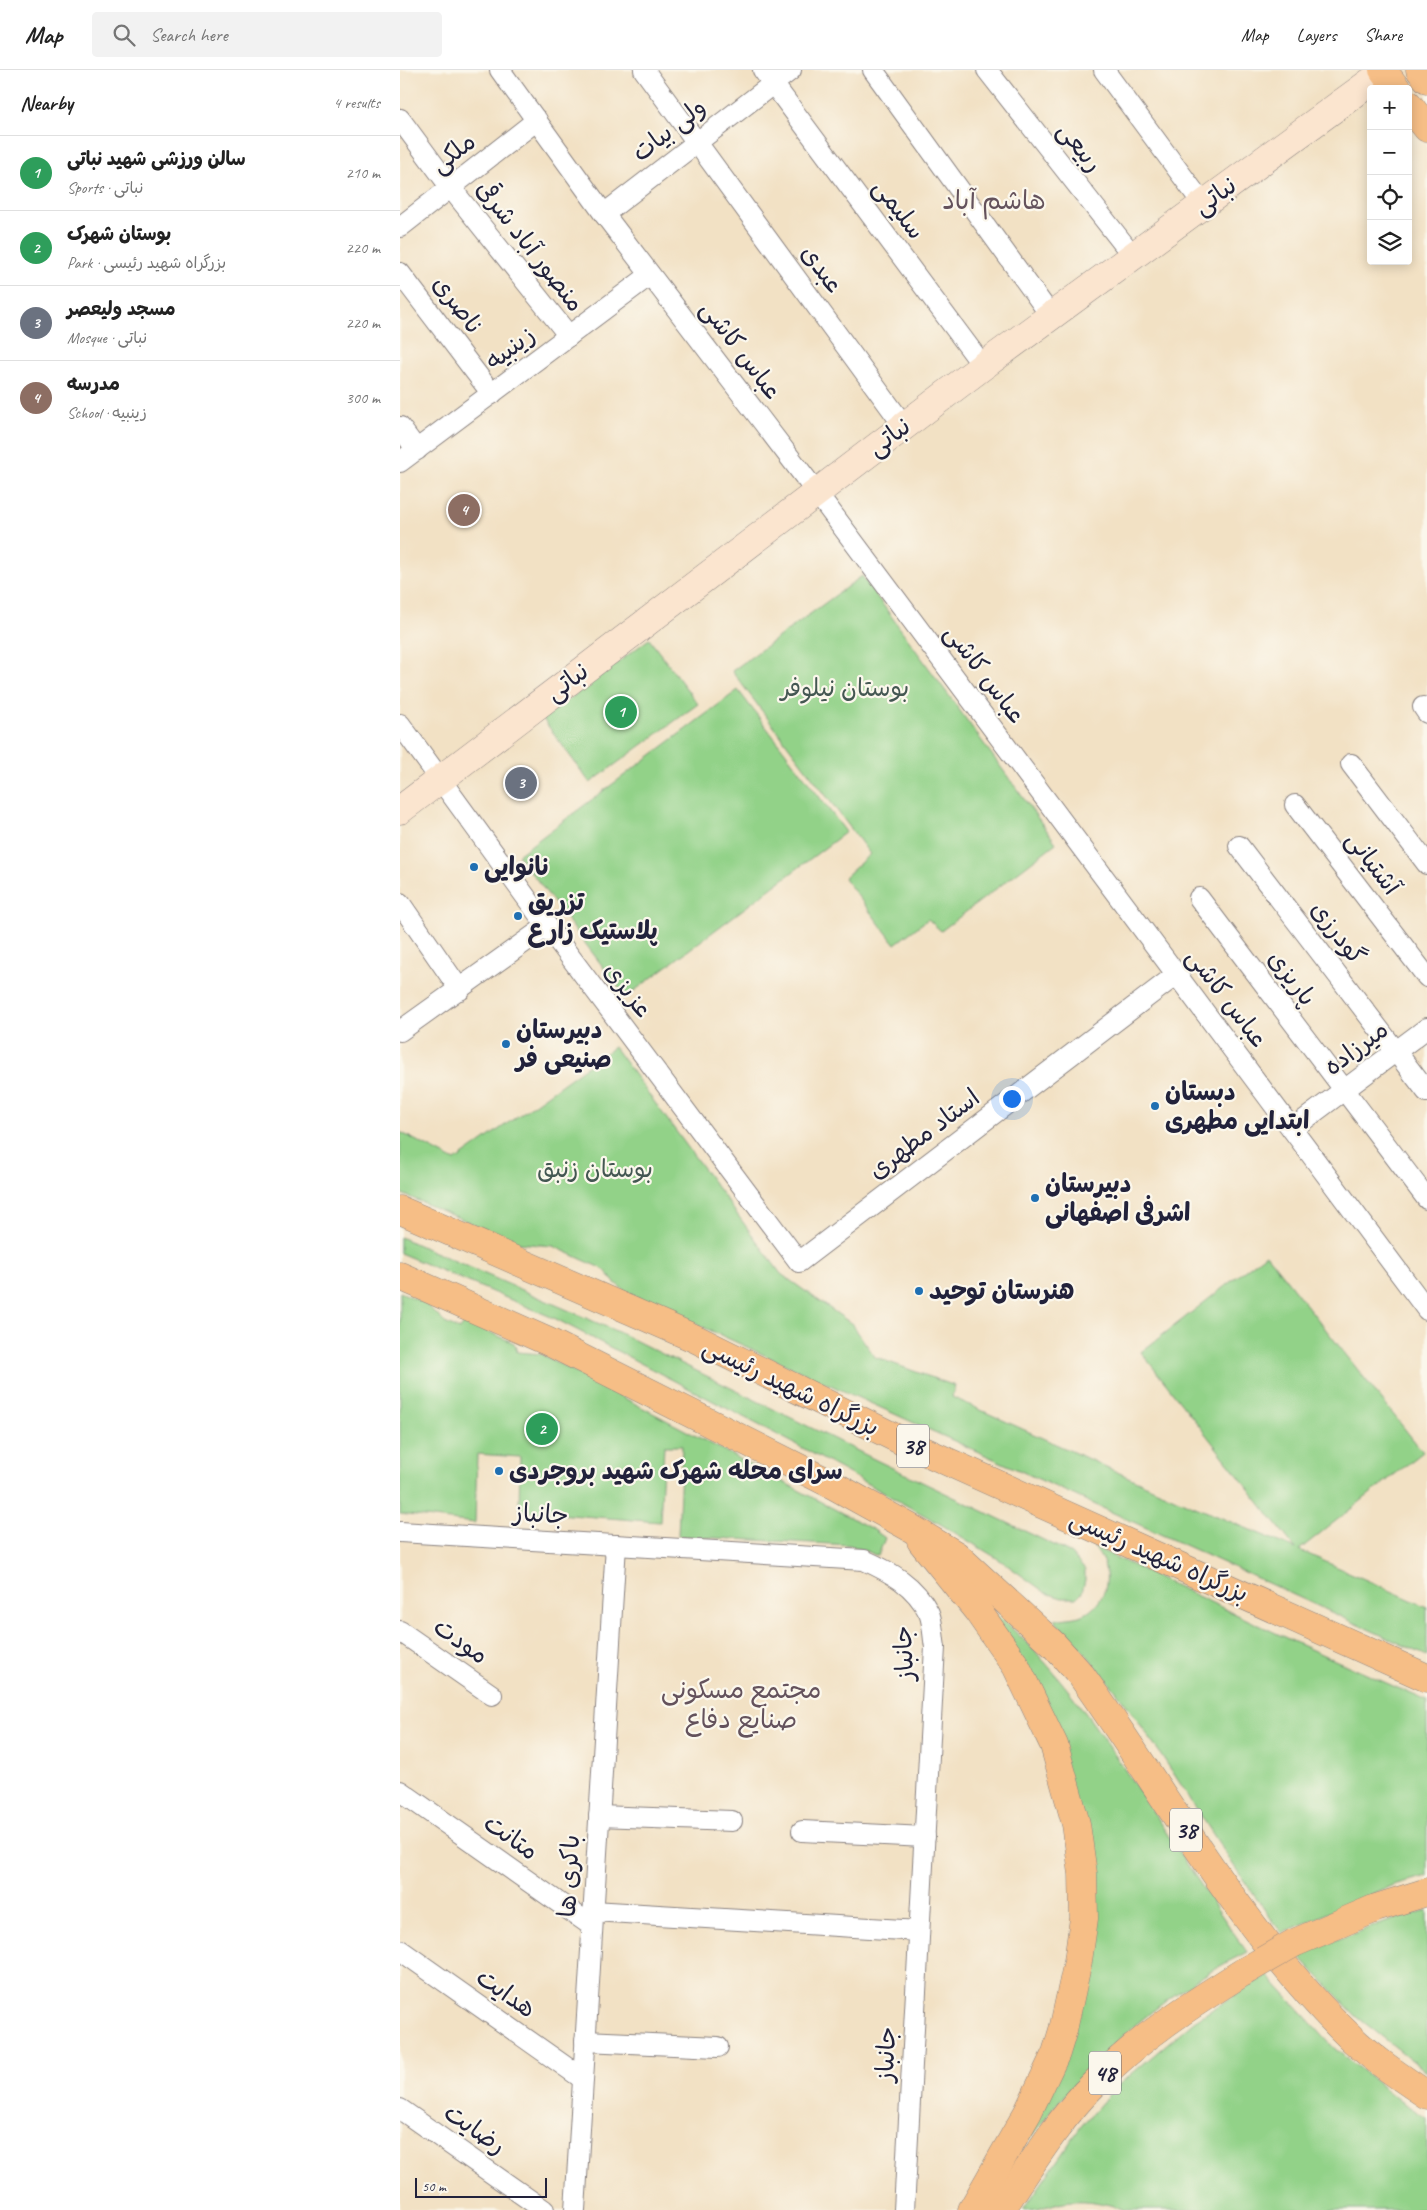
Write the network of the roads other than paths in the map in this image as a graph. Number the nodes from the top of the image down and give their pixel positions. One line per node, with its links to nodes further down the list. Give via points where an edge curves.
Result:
1 (500, 70): 13 (street, عباس کاشی)
2 (644, 70): 15 (street, عبدی)
3 (791, 70): 8 (street, ولی بیات)
4 (873, 70): 23 (street)
5 (986, 70): 20 (street, ربیعی)
6 (1104, 70): 17 (street)
7 (1420, 70): 10 (main road)
8 (768, 77): 15 (street, ولی بیات); 25 (street, سلیمی)
9 (1388, 77): 17 (main road, نباتی)
10 (1427, 79)
11 (1412, 109): 14 (main road)
12 (400, 120): 16 (street, منصور آباد شرقی)
13 (537, 120): 16 (street, ملکی); 18 (street, عباس کاشی)
14 (1427, 128)
15 (698, 142): 18 (street, ولی بیات); 28 (street, عبدی)
16 (451, 188): 19 (street, ملکی); 24 (street, منصور آباد شرقی)
17 (1203, 204): 20 (main road, نباتی)
18 (604, 214): 22 (street, عباس کاشی)
19 (400, 227)
20 (1133, 256): 23 (main road, نباتی)
21 (400, 273): 26 (street, ناصری)
22 (650, 275): 24 (street, زینبیه); 31 (street, عباس کاشی)
23 (1051, 316): 25 (main road, نباتی)
24 (569, 336): 26 (street, زینبیه)
25 (983, 366): 28 (main road, نباتی)
26 (492, 394): 29 (street, زینبیه)
27 (400, 426): 29 (street)
28 (904, 426): 31 (main road, نباتی)
29 (417, 450): 30 (street, زینبیه)
30 (400, 462)
31 (816, 493): 34 (main road, نباتی); 42 (street, عباس کاشی)
32 (400, 724): 34 (street, عزیزی)
33 (1351, 764): 38 (street)
34 (440, 779): 36 (main road, نباتی); 41 (street, عزیزی)
35 (1295, 805): 43 (street, آشتیانی)
36 (400, 810)
37 (1239, 846): 47 (street, گودرزی)
38 (1427, 864)
39 (1199, 898): 48 (street, پاریزی)
40 (400, 903): 44 (street)
41 (547, 926): 44 (street); 53 (street, عزیزی)
42 (1176, 975): 50 (street, عباس کاشی); 53 (street, استاد مطهری)
43 (1427, 977)
44 (460, 990): 46 (street)
45 (1427, 1028): 47 (street, میرزاده)
46 (400, 1032)
47 (1396, 1051): 48 (street, میرزاده); 49 (street, گودرزی)
48 (1344, 1090): 50 (street, میرزاده); 51 (street, پاریزی)
49 (1427, 1092)
50 (1292, 1129): 55 (street, عباس کاشی)
51 (1427, 1199)
52 (400, 1210): 60 (main road, بزرگراه شهید رئیسی / 38, via 696,1339 904,1442)
53 (800, 1262)
54 (400, 1276): 56 (main road, 38, via 549,1342 833,1485)
55 (1427, 1310)
56 (909, 1527): 74 (main road, 38, via 956,1555 1054,1645 1081,1675 1256,1932 1289,1973 1342,2029 1381,2063); 79 (main road, via 977,1610 1016,1666 1054,1745 1076,1824 1083,1874 1084,1918 1078,1961 1056,2053 1028,2112)
57 (400, 1532): 58 (street, جانباز)
58 (616, 1545): 63 (street, باکری ها); 66 (street, جانباز, via 864,1560 895,1574 911,1589 929,1613 935,1647)
59 (400, 1631): 61 (street, مودت)
60 (1427, 1678)
61 (492, 1695)
62 (400, 1791): 68 (street, متانت)
63 (599, 1816): 64 (street); 68 (street, باکری ها)
64 (732, 1821)
65 (802, 1831): 66 (street)
66 (924, 1837): 69 (street, جانباز)
67 (1427, 1892): 80 (main road, 48, bridge, via 1376,1908 1294,1943 1184,2008 1095,2082 1049,2139)
68 (593, 1919): 69 (street); 71 (street, باکری ها)
69 (919, 1932): 78 (street, جانباز)
70 (400, 1950): 73 (street, هدایت)
71 (585, 2042): 72 (street); 73 (street, باکری ها)
72 (718, 2047)
73 (582, 2079): 77 (street, باکری ها)
74 (1427, 2095)
75 (400, 2109): 76 (street, رضایت)
76 (544, 2210)
77 (575, 2210)
78 (904, 2210)
79 (972, 2210)
80 (1001, 2210)

